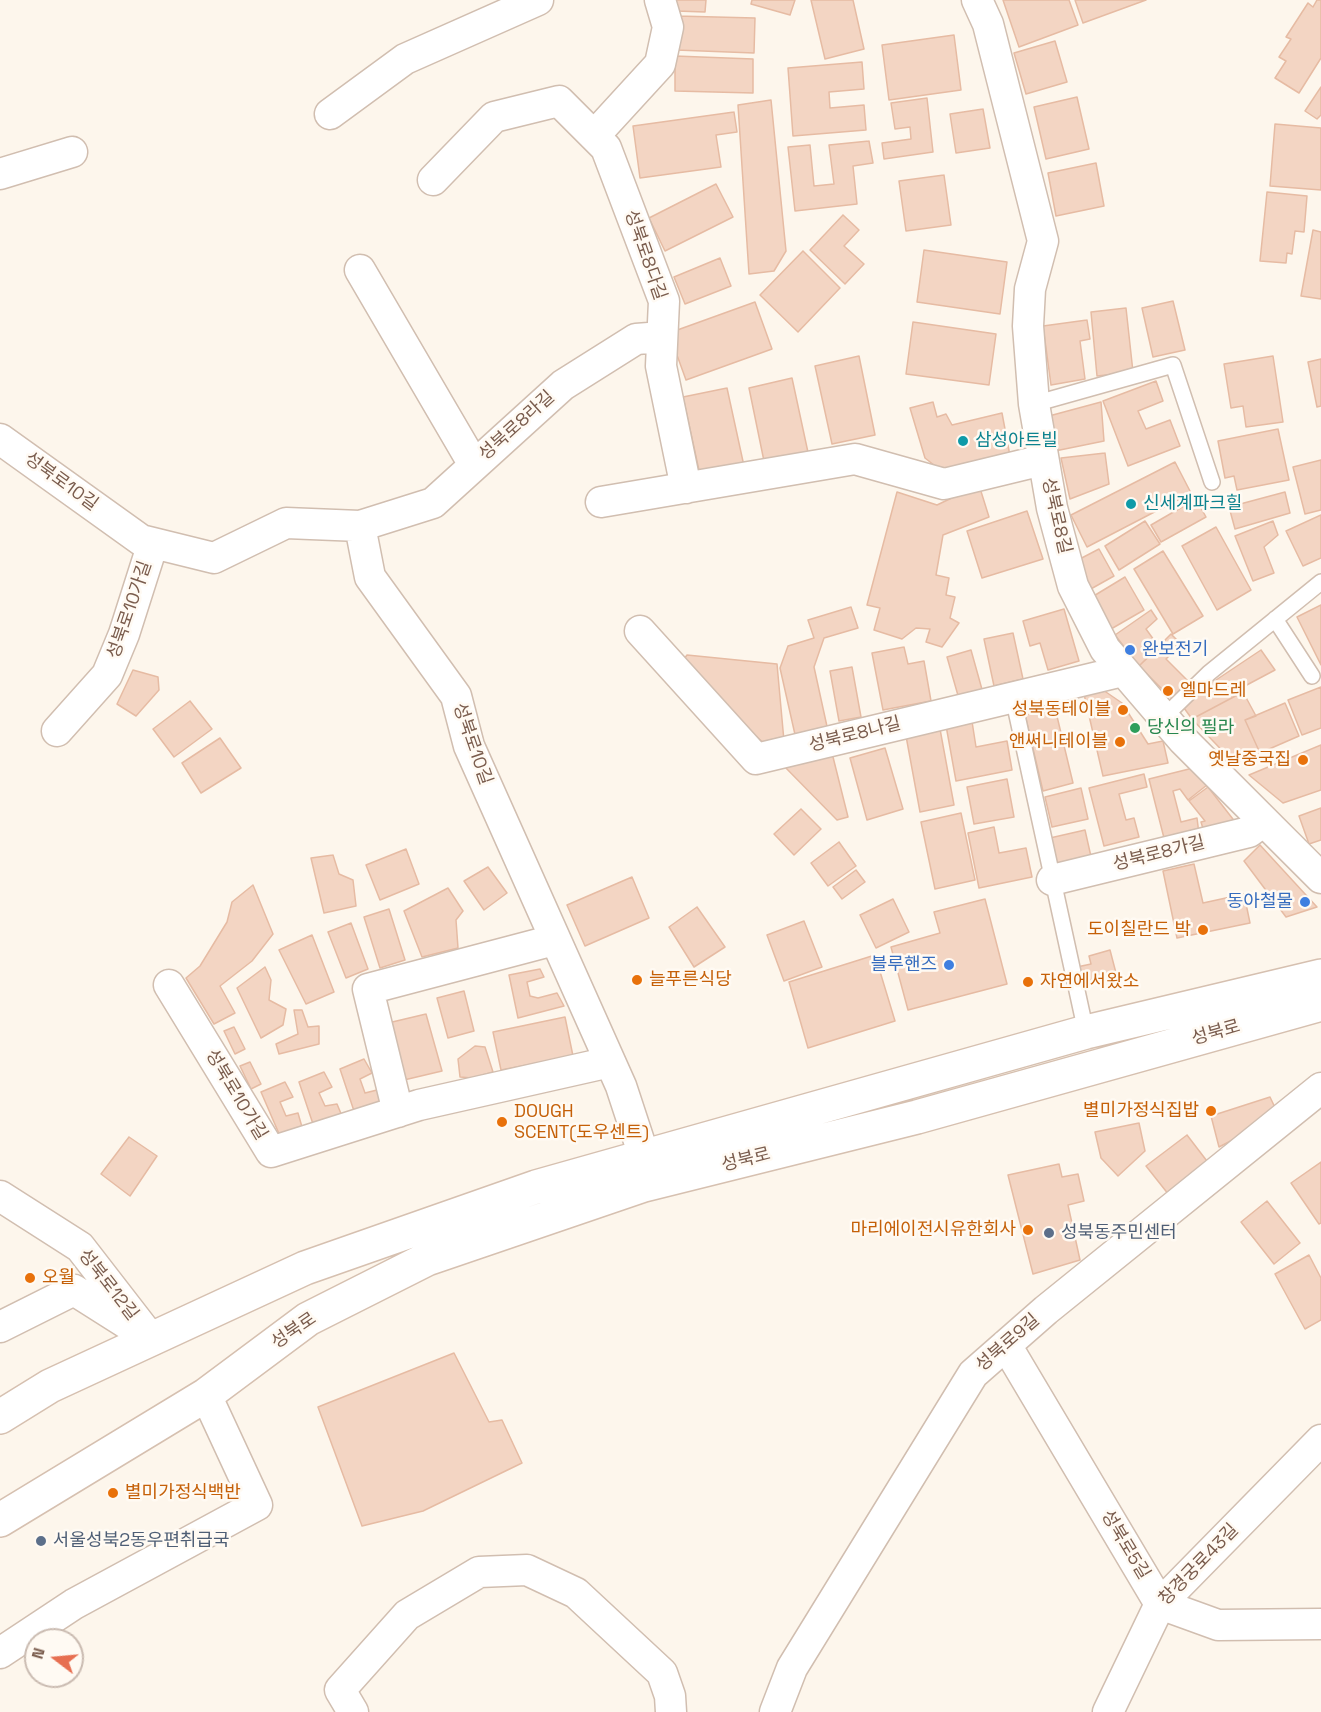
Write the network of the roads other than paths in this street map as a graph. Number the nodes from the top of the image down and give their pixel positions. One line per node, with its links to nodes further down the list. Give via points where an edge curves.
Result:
1 (538, 0): 4 (street, via 405,59)
2 (660, 0): 5 (street, via 668,27 660,64)
3 (977, 0): 11 (street, 성북로8길, via 988,24 1043,241 1030,289 1028,327)
4 (330, 114)
5 (594, 136): 8 (street, 성북로8다길, via 559,101 494,117); 10 (street, 성북로8다길, via 606,148 664,301)
6 (72, 152): 7 (street)
7 (0, 174)
8 (433, 180)
9 (360, 270): 14 (street, 성북로8라길)
10 (662, 337): 14 (street, 성북로8라길, via 636,339 563,385); 16 (street, 성북로8다길, via 661,366)
11 (1034, 404): 13 (street, 성북로8길); 15 (lane, via 1173,366)
12 (0, 439): 19 (street, 성북로10길, via 141,540)
13 (1043, 460): 16 (street, via 944,484 855,459); 23 (street, 성북로8길, via 1073,586 1105,650)
14 (474, 465): 18 (street, 성북로10길, via 433,503)
15 (1212, 482)
16 (686, 488): 17 (street)
17 (602, 502)
18 (360, 526): 19 (street, 성북로10길, via 286,523 214,558); 31 (street, 성북로10길, via 370,577 456,696 469,746)
19 (153, 543): 27 (street, 성북로10가길, via 107,675)
20 (1321, 582): 21 (lane)
21 (1275, 619): 24 (lane); 26 (lane, via 1209,673)
22 (640, 631): 25 (street, 성북로8나길, via 756,759)
23 (1124, 671): 25 (street, 성북로8나길); 26 (street, 성북로8길)
24 (1312, 676)
25 (1013, 697): 30 (lane)
26 (1163, 718): 28 (street, 성북로8길)
27 (57, 730)
28 (1264, 821): 29 (street, 성북로8길); 30 (street, 성북로8가길, via 1249,832)
29 (1321, 878)
30 (1052, 880): 35 (lane)
31 (554, 940): 36 (street, 성북로10길); 38 (street, via 368,989)
32 (1321, 976): 35 (main road, 성북로)
33 (169, 985): 38 (street, 성북로10가길, via 270,1152)
34 (1321, 1004): 44 (main road, 성북로, via 917,1117 644,1185 426,1259 308,1319)
35 (1086, 1032): 39 (main road, 성북로)
36 (610, 1062): 38 (street, 성북로10가길); 39 (street, 성북로10길)
37 (1321, 1088): 43 (street, 성북로9길)
38 (398, 1112)
39 (644, 1156): 42 (main road, 성북로, via 536,1187 305,1268)
40 (0, 1196): 42 (street, 성북로12길, via 80,1247)
41 (0, 1328): 42 (street, via 74,1290)
42 (152, 1340): 45 (main road, 성북로, via 50,1386)
43 (1006, 1345): 48 (street, 성북로5길); 53 (street, 성북로9길, via 973,1374 792,1668)
44 (206, 1395): 47 (main road, 성북로); 50 (street, via 257,1505)
45 (0, 1417)
46 (1321, 1440): 48 (street, 창경궁로43길)
47 (0, 1520)
48 (1160, 1604): 49 (street, via 1218,1625); 54 (street, 창경궁로43길)
49 (1321, 1624)
50 (4, 1639)
51 (353, 1712): 52 (street, via 340,1690 407,1615 479,1572 527,1570 576,1593 662,1673)
52 (671, 1712)
53 (775, 1712)
54 (1108, 1712)

